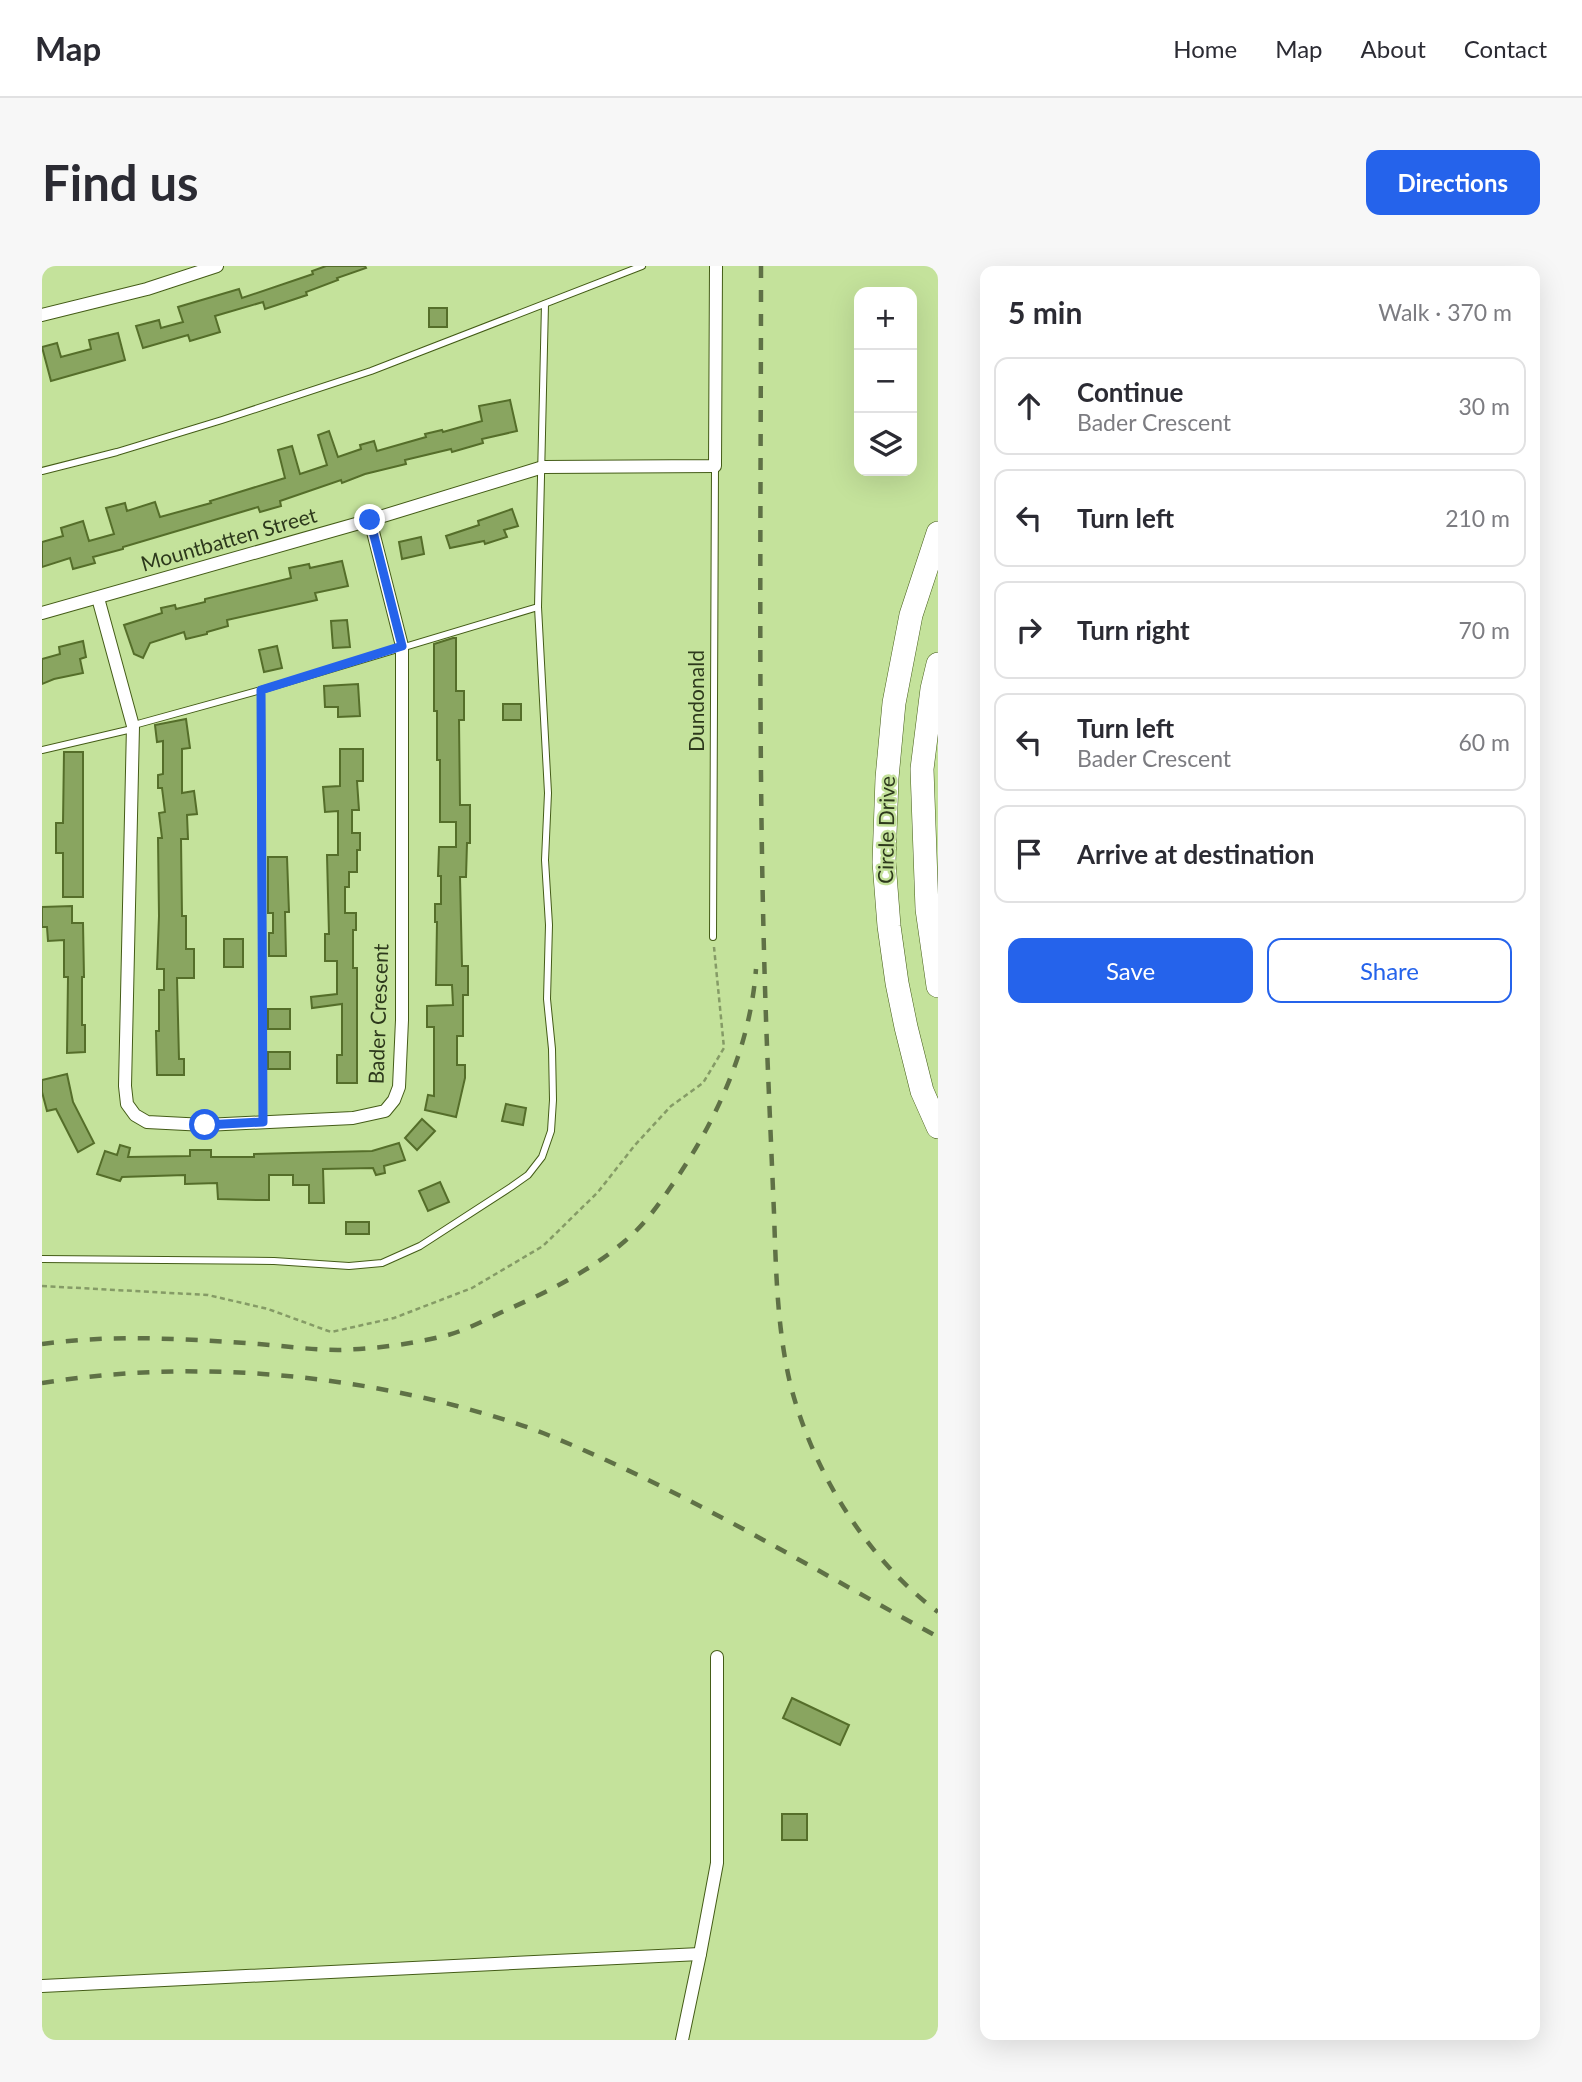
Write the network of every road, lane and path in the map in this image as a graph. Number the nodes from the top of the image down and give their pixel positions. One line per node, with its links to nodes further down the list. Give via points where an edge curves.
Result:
1 (217, 266): 5 (street)
2 (642, 266): 4 (lane)
3 (716, 266): 6 (street)
4 (545, 304): 7 (lane); 8 (lane, via 372,372)
5 (42, 315)
6 (716, 466): 7 (street, Mountbatten Street); 19 (lane, Dundonald)
7 (543, 467): 9 (street, Mountbatten Street); 12 (lane)
8 (42, 471)
9 (370, 520): 11 (street, Mountbatten Street); 14 (street, Bader Crescent)
10 (938, 533): 21 (highway, Circle Drive, via 911,615 894,703 886,790 884,862 889,926 899,994)
11 (98, 598): 13 (street, Mountbatten Street); 17 (street, Bader Crescent)
12 (538, 607): 14 (lane); 25 (lane, via 548,793 547,999 553,1100 551,1132 535,1166 473,1213 382,1263)
13 (42, 613)
14 (402, 646): 16 (lane); 22 (street, Bader Crescent, via 398,1087 384,1111 370,1115)
15 (938, 664): 20 (highway, Circle Drive, via 922,769 927,909)
16 (261, 690): 17 (lane); 22 (lane)
17 (134, 727): 18 (lane); 22 (street, Bader Crescent, via 127,1104 147,1122)
18 (42, 750)
19 (713, 937)
20 (938, 986)
21 (922, 1091): 23 (highway, Circle Drive); 24 (highway)
22 (263, 1122)
23 (938, 1127)
24 (938, 1139)
25 (42, 1259)
26 (717, 1657): 27 (street, via 717,1863)
27 (701, 1954): 28 (street); 29 (street)
28 (42, 1986)
29 (682, 2040)

